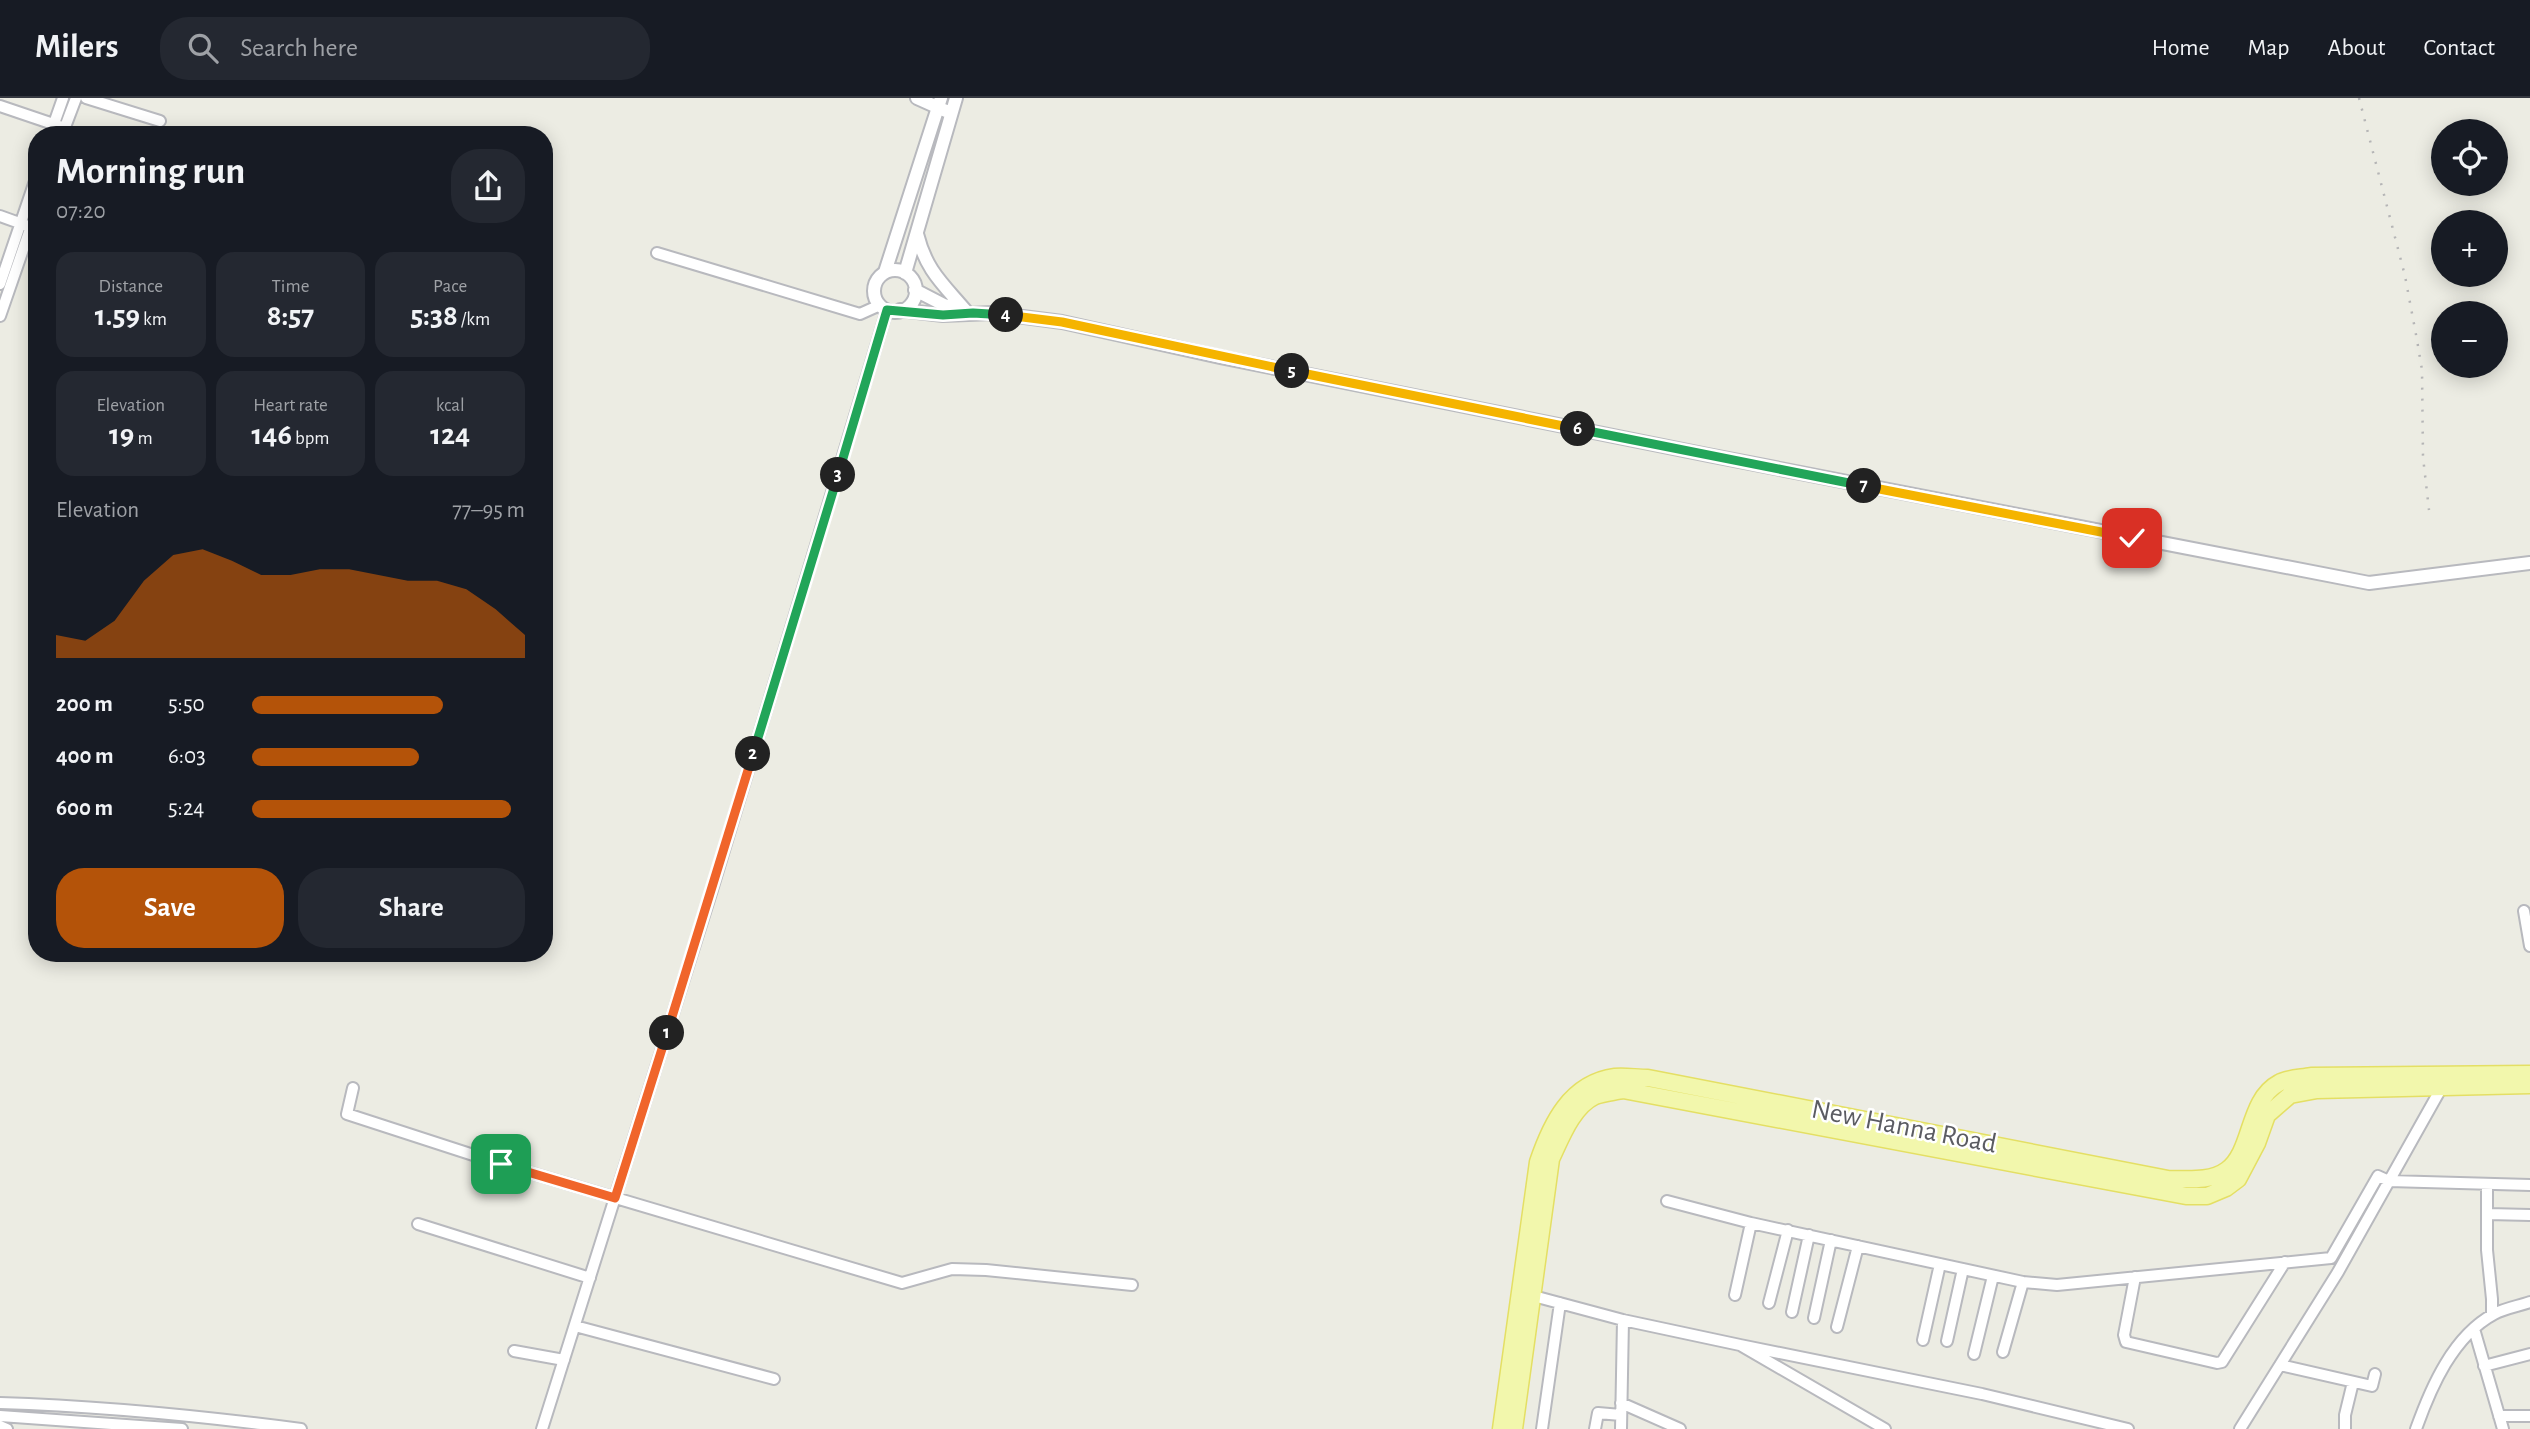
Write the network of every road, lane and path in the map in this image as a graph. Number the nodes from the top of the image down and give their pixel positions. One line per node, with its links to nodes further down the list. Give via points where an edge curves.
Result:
1 (63, 98): 11 (street)
2 (76, 98): 12 (street)
3 (86, 98): 9 (street)
4 (917, 98): 6 (street)
5 (956, 98): 8 (street)
6 (939, 103): 8 (street); 19 (street)
7 (0, 106): 10 (street)
8 (951, 112): 17 (street)
9 (160, 121)
10 (46, 126)
11 (59, 126)
12 (61, 126)
13 (28, 213): 16 (street)
14 (0, 216): 16 (street)
15 (28, 222): 16 (street)
16 (25, 226): 21 (street); 25 (street)
17 (917, 234): 20 (street); 24 (street, via 926,264)
18 (657, 253): 23 (street, via 860,314)
19 (885, 272): 20 (street); 23 (street, via 874,288 876,300)
20 (905, 273): 22 (street)
21 (0, 284)
22 (915, 290): 23 (street, via 911,303); 24 (street)
23 (889, 309): 24 (street, via 943,315); 36 (street)
24 (969, 311): 26 (street, via 1062,322 1708,455 2369,583)
25 (0, 316)
26 (2530, 562)
27 (2524, 911): 28 (street)
28 (2530, 946)
29 (2530, 1074): 30 (main road, New Hanna Road)
30 (2445, 1081): 31 (main road, New Hanna Road); 33 (street); 54 (main road, New Hanna Road, via 2290,1095 2267,1115 2238,1179 2207,1196 2186,1196 1623,1090 1594,1097 1564,1130 1551,1159)
31 (2530, 1085)
32 (353, 1088): 36 (street, via 346,1114)
33 (2389, 1181): 34 (street); 46 (street, via 2378,1176 2331,1258); 74 (street)
34 (2487, 1184): 35 (street); 38 (street)
35 (2530, 1185)
36 (615, 1198): 51 (street); 53 (street, via 902,1283 952,1269)
37 (1667, 1201): 40 (street)
38 (2488, 1214): 39 (street); 60 (street)
39 (2530, 1215)
40 (1751, 1223): 42 (street); 55 (street)
41 (418, 1224): 51 (street)
42 (1788, 1230): 43 (street); 58 (street)
43 (1808, 1235): 44 (street); 59 (street)
44 (1831, 1240): 45 (street); 61 (street)
45 (1858, 1246): 47 (street); 64 (street)
46 (2285, 1262): 50 (street); 50 (street, via 2222,1362 2217,1363 2126,1342)
47 (1940, 1264): 48 (street); 66 (street)
48 (1963, 1269): 49 (street); 67 (street)
49 (1993, 1276): 52 (street); 71 (street)
50 (2135, 1277): 52 (street, via 2057,1285)
51 (590, 1278): 63 (street)
52 (2024, 1282): 70 (street)
53 (1132, 1285)
54 (1526, 1294): 57 (street); 90 (main road, New Hanna Road); 91 (main road, New Hanna Road)
55 (1735, 1295)
56 (2530, 1302): 60 (street)
57 (1560, 1303): 62 (street); 92 (street)
58 (1769, 1303)
59 (1791, 1312)
60 (2491, 1315): 65 (street)
61 (1814, 1318)
62 (1623, 1320): 68 (street); 80 (street)
63 (575, 1326): 73 (street); 77 (street)
64 (1837, 1327)
65 (2474, 1329): 75 (street); 100 (street, via 2459,1343 2428,1395)
66 (1923, 1340)
67 (1947, 1341)
68 (1740, 1345): 96 (street); 97 (street)
69 (514, 1351): 73 (street)
70 (2003, 1352)
71 (1974, 1354)
72 (2530, 1354): 75 (street)
73 (564, 1360): 89 (street)
74 (2280, 1365): 78 (street); 98 (street)
75 (2484, 1366): 83 (street)
76 (2375, 1374): 78 (street, via 2372,1386)
77 (774, 1379)
78 (2353, 1382): 99 (street)
79 (0, 1403): 88 (street, via 140,1410)
80 (1621, 1403): 81 (street); 95 (street)
81 (1621, 1415): 93 (street, via 1598,1413); 94 (street)
82 (0, 1416): 87 (street)
83 (2499, 1416): 84 (street); 101 (street)
84 (2530, 1416)
85 (0, 1426): 86 (street)
86 (7, 1429)
87 (182, 1429)
88 (301, 1429)
89 (542, 1429)
90 (1501, 1429)
91 (1514, 1429)
92 (1542, 1429)
93 (1595, 1429)
94 (1621, 1429)
95 (1680, 1429)
96 (1885, 1429)
97 (2128, 1429)
98 (2240, 1429)
99 (2345, 1429)
100 (2416, 1429)
101 (2503, 1429)

